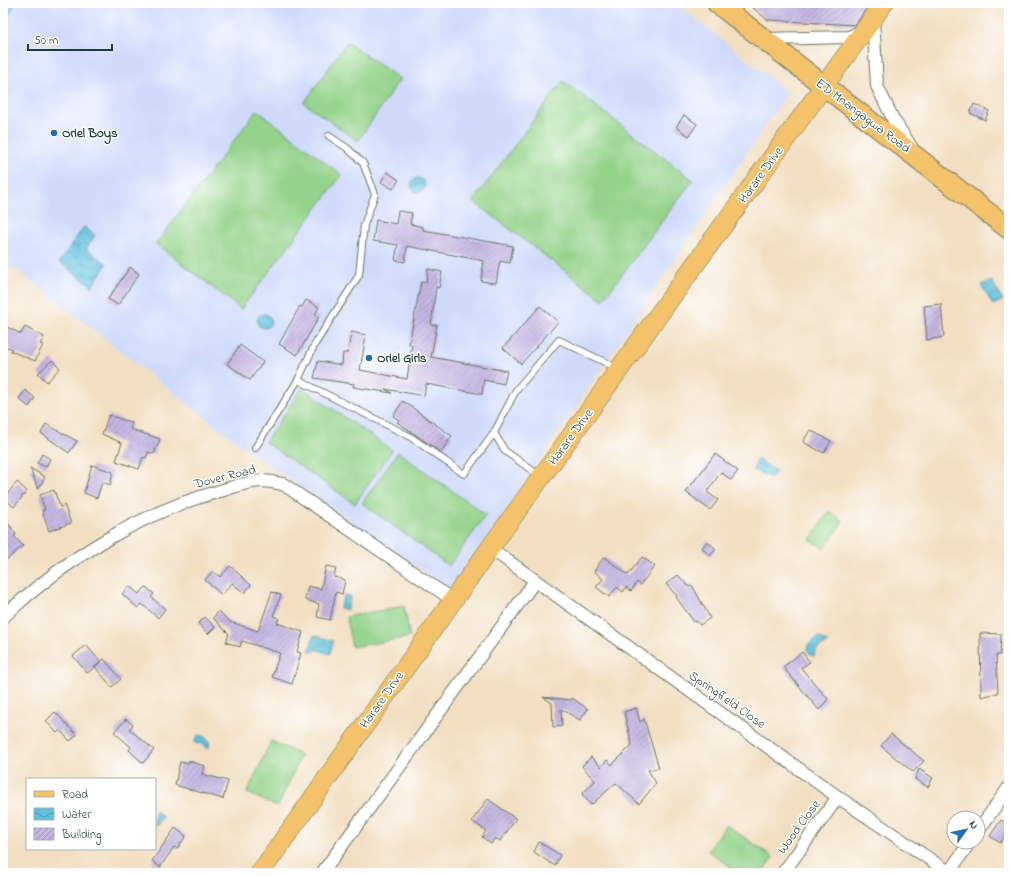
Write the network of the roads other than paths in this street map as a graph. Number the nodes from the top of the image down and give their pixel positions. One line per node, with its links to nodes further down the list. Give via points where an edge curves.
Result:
1 (717, 3): 4 (highway, ED Mnangagwa Road)
2 (884, 3): 3 (main road, Harare Drive)
3 (869, 23): 4 (street, via 849,37); 5 (main road, Harare Drive); 7 (street, via 877,86 893,119)
4 (764, 40): 5 (highway, ED Mnangagwa Road)
5 (824, 87): 7 (highway, ED Mnangagwa Road); 9 (main road, Harare Drive)
6 (329, 136): 10 (lane, via 348,148 363,163 375,194 364,225 359,275 315,344)
7 (917, 156): 8 (highway, ED Mnangagwa Road)
8 (1009, 229)
9 (620, 369): 11 (lane, via 559,340 516,390); 14 (main road, Harare Drive)
10 (298, 380): 11 (lane, via 408,436 464,474); 12 (lane)
11 (494, 433): 13 (lane, via 505,451)
12 (255, 448)
13 (533, 471)
14 (490, 548): 15 (street, Springfield Close); 16 (main road, Harare Drive)
15 (535, 581): 19 (street, Springfield Close); 23 (street)
16 (453, 600): 17 (street, Dover Road, via 283,484 263,481 202,496 155,513 83,553); 22 (main road, Harare Drive)
17 (3, 617)
18 (1009, 787): 20 (street)
19 (838, 797): 24 (street, Wood Close); 25 (street, Springfield Close)
20 (986, 820)
21 (965, 850): 25 (street)
22 (260, 873)
23 (322, 873)
24 (783, 873)
25 (949, 873)

